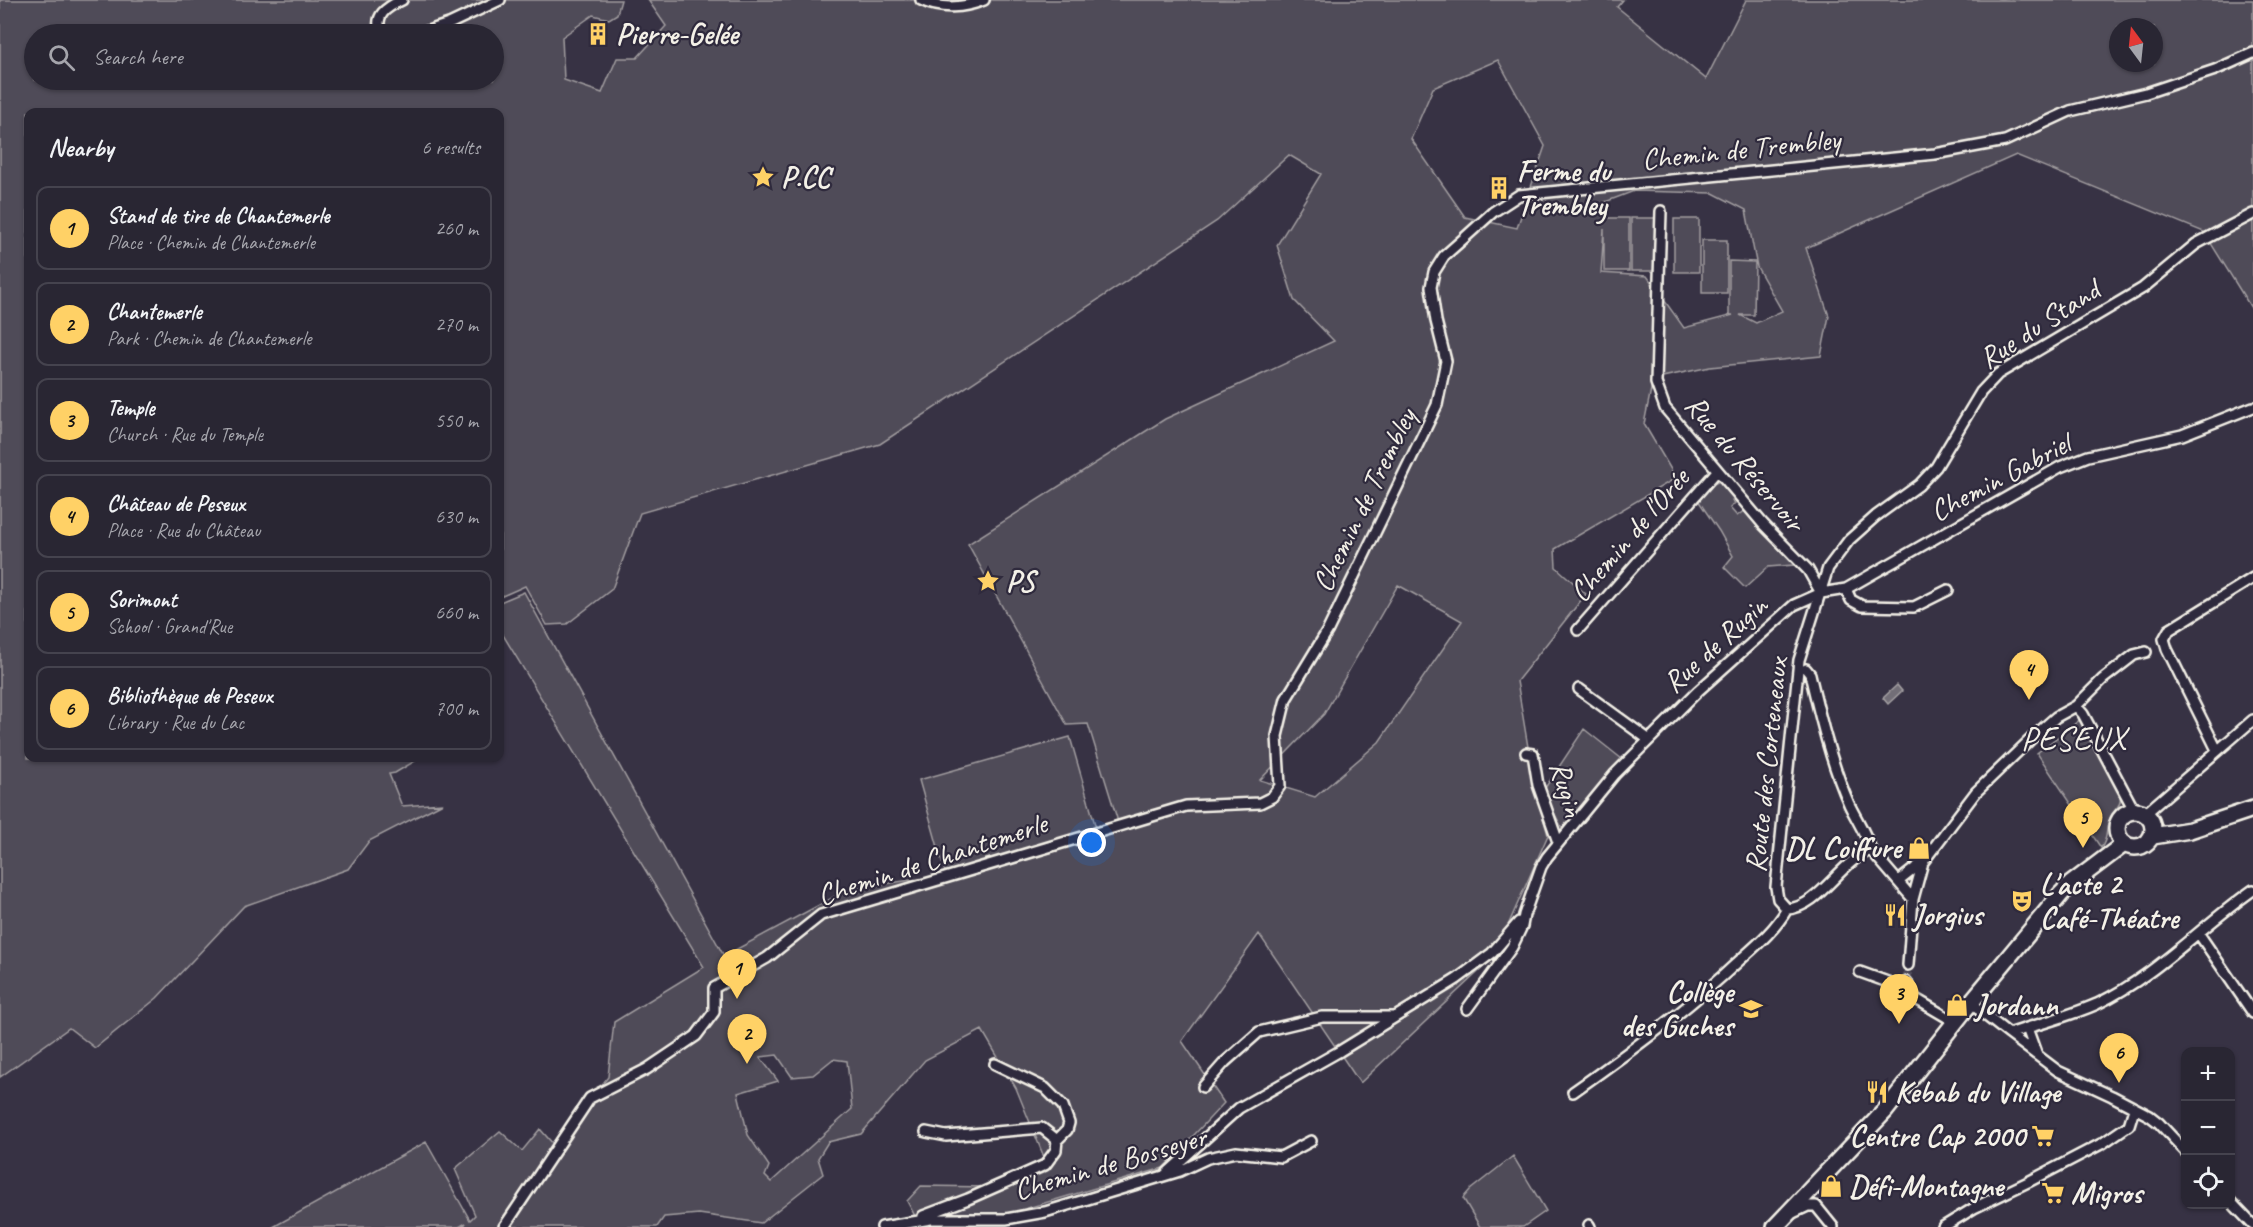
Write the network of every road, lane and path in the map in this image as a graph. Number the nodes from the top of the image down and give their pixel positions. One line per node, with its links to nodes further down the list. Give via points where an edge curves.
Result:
1 (402, 0): 5 (street, via 382,13)
2 (500, 0): 6 (street)
3 (921, 0): 4 (street, via 946,7)
4 (984, 0)
5 (379, 24)
6 (448, 24)
7 (2253, 53): 25 (street, Chemin de Trembley, via 2146,93 2070,111 2005,141 1935,154 1519,195 1493,212 1444,256 1434,272 1431,287 1446,361 1437,405 1329,630 1286,699 1277,736 1280,786 1272,797)
8 (1661, 211): 11 (street, Rue du Réservoir, via 1656,383 1665,408)
9 (2253, 214): 15 (street, Rue du Stand, via 2196,244 2143,288 1998,374 1981,392 1936,467 1849,540 1828,568)
10 (2253, 407): 13 (street, Chemin Gabriel, via 2182,435 2088,456 2060,467)
11 (1717, 471): 15 (street, Rue du Réservoir, via 1808,570); 16 (street, Chemin de l'Orée)
12 (2253, 578): 23 (street, via 2169,630 2164,639)
13 (1846, 589): 14 (street, via 1851,600 1862,606 1914,607); 15 (street, Chemin Gabriel)
14 (1948, 591)
15 (1821, 593): 22 (street, Rue de Rugin, via 1794,605); 36 (street, Route des Corteneaux, via 1799,660 1776,888 1778,899)
16 (1578, 630)
17 (2146, 652): 20 (street, via 2134,655)
18 (1806, 669): 31 (street, via 1849,803)
19 (1579, 689): 22 (street)
20 (2076, 706): 27 (street); 32 (street, via 2056,717 1976,792)
21 (2253, 720): 23 (street)
22 (1648, 739): 29 (street, Rue de Rugin)
23 (2217, 750): 27 (street)
24 (1526, 753): 29 (street, Rugin, via 1533,754 1538,785)
25 (1260, 803): 62 (street, Chemin de Chantemerle, via 1186,806 821,915 767,958 714,988 714,1012 696,1036 647,1069 590,1098)
26 (2253, 809): 28 (main road, via 2190,830)
27 (2140, 812): 28 (main road, via 2153,823); 30 (main road, via 2126,813 2118,822 2118,834)
28 (2153, 836): 30 (main road, via 2140,847)
29 (1558, 842): 37 (street, Rue de Rugin, via 1541,867)
30 (2124, 844): 41 (main road, via 2061,894)
31 (1871, 850): 33 (street); 36 (street, Route des Corteneaux, via 1861,854 1809,902 1799,909)
32 (1923, 862): 33 (street); 35 (street)
33 (1899, 881): 35 (street)
34 (2253, 890): 38 (street, via 2220,913)
35 (1913, 899): 39 (street)
36 (1787, 909): 51 (street, via 1779,922 1716,984)
37 (1524, 915): 42 (street, Rue de Rugin, via 1512,947); 44 (street, Rue de Rugin, via 1492,952 1457,979)
38 (2199, 934): 43 (street); 46 (street, via 2097,1004)
39 (1908, 965)
40 (1860, 972): 45 (street, via 1907,985 1911,996)
41 (1972, 1001): 45 (main road); 47 (street)
42 (1467, 1009)
43 (2253, 1013)
44 (1394, 1017): 50 (street, via 1322,1017 1259,1032); 57 (street, Rue de Rugin, via 1239,1108)
45 (1955, 1022): 60 (main road, via 1866,1133)
46 (2027, 1028): 47 (street); 48 (street)
47 (2009, 1034): 48 (street)
48 (2036, 1053): 52 (street, via 2058,1071)
49 (995, 1064): 54 (street, via 1045,1088 1063,1106 1070,1123)
50 (1203, 1087)
51 (1573, 1092)
52 (2134, 1109): 56 (street, via 2159,1123); 65 (street, via 2129,1125 2103,1143)
53 (926, 1132): 54 (street, via 946,1136 1042,1128)
54 (1057, 1140): 59 (street, via 1056,1150 1045,1165)
55 (1311, 1141): 57 (street, Chemin de Bosseyer, via 1281,1157 1236,1152)
56 (2181, 1147)
57 (1165, 1175): 59 (street, Chemin de Bosseyer, via 1045,1212 1006,1219)
58 (2235, 1206): 61 (street)
59 (907, 1222): 63 (street, Chemin de Bosseyer)
60 (1778, 1224): 64 (street, via 1812,1206 1822,1211)
61 (2253, 1225)
62 (504, 1227)
63 (882, 1227)
64 (1833, 1227)
65 (1943, 1227)

